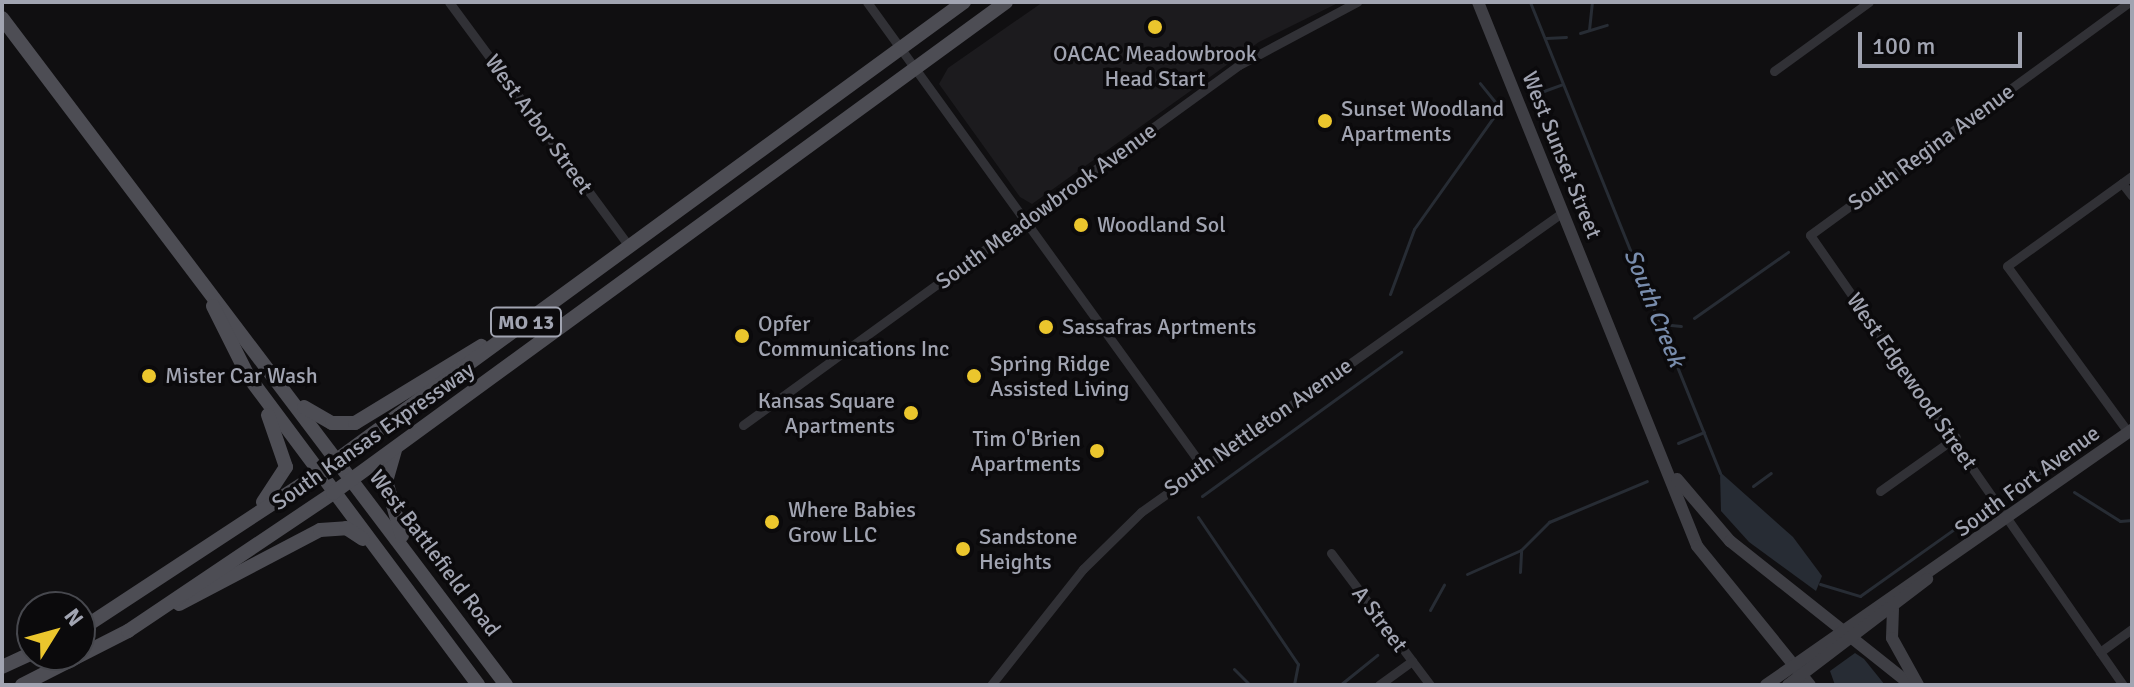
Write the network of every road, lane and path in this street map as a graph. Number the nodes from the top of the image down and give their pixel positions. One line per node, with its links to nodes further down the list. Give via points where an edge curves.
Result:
1 (449, 2): 19 (street, West Arbor Street)
2 (867, 2): 10 (street)
3 (964, 2): 10 (main road, South Kansas Expressway / MO 13)
4 (1006, 2): 11 (main road, South Kansas Expressway / MO 13)
5 (1357, 2): 17 (street, South Meadowbrook Avenue, via 1259,52)
6 (1478, 2): 16 (main road, West Sunset Street)
7 (1869, 2): 12 (street)
8 (2130, 2): 18 (street, South Regina Avenue)
9 (2, 18): 20 (main road, West Battlefield Road)
10 (899, 49): 11 (street); 19 (main road, South Kansas Expressway / MO 13)
11 (914, 69): 17 (street); 27 (main road, South Kansas Expressway / MO 13)
12 (1774, 71)
13 (2132, 176): 14 (street)
14 (2122, 183): 15 (street); 25 (street, via 2007,266)
15 (2132, 196)
16 (1563, 212): 28 (main road, West Sunset Street); 30 (street, South Nettleton Avenue)
17 (1024, 221): 24 (street, South Meadowbrook Avenue); 30 (street)
18 (1810, 235): 26 (street, West Edgewood Street)
19 (629, 246): 21 (main road, South Kansas Expressway / MO 13)
20 (209, 297): 22 (main road, West Battlefield Road); 23 (main road, West Battlefield Road)
21 (514, 331): 23 (main road, via 355,423 325,420); 29 (main road, South Kansas Expressway / MO 13)
22 (248, 376): 31 (main road, West Battlefield Road); 39 (main road, via 284,449 285,473 264,501)
23 (292, 396): 29 (main road, West Battlefield Road)
24 (743, 425)
25 (2130, 431): 35 (main road, South Fort Avenue)
26 (1956, 437): 33 (street); 35 (street, West Edgewood Street)
27 (397, 448): 32 (main road, South Kansas Expressway / MO 13); 40 (main road, via 386,474 388,500)
28 (1662, 456): 45 (main road, West Sunset Street, via 1707,519); 48 (main road, West Sunset Street, via 1697,546)
29 (338, 459): 31 (main road, South Kansas Expressway / MO 13); 32 (main road, West Battlefield Road)
30 (1203, 467): 52 (street, South Nettleton Avenue, via 1114,535)
31 (319, 473): 34 (main road, West Battlefield Road); 39 (main road, South Kansas Expressway / MO 13)
32 (353, 479): 34 (main road, South Kansas Expressway / MO 13); 40 (main road, West Battlefield Road)
33 (1880, 491)
34 (333, 493): 36 (main road, West Battlefield Road); 42 (main road, South Kansas Expressway / MO 13)
35 (2004, 522): 38 (main road, South Fort Avenue); 46 (street, West Edgewood Street)
36 (374, 548): 42 (main road, via 346,528 320,530 216,589); 50 (main road, West Battlefield Road)
37 (1331, 553): 47 (street, A Street)
38 (1945, 564): 41 (main road, South Fort Avenue); 45 (main road, South Fort Avenue)
39 (182, 567): 43 (main road, South Kansas Expressway / MO 13)
40 (431, 585): 51 (main road, West Battlefield Road)
41 (1893, 609): 45 (main road, South Fort Avenue); 58 (main road, via 1890,629)
42 (160, 611): 49 (main road, South Kansas Expressway / MO 13)
43 (96, 620)
44 (2132, 629): 46 (street)
45 (1849, 633): 48 (main road, South Fort Avenue); 57 (main road, West Sunset Street)
46 (2100, 652): 59 (street, West Edgewood Street)
47 (1412, 661): 53 (street); 54 (street, A Street)
48 (1802, 674): 55 (main road, South Fort Avenue); 56 (main road, South Fort Avenue)
49 (28, 684)
50 (478, 685)
51 (506, 685)
52 (991, 685)
53 (1379, 685)
54 (1430, 685)
55 (1766, 685)
56 (1788, 685)
57 (1911, 685)
58 (1918, 685)
59 (2123, 685)

